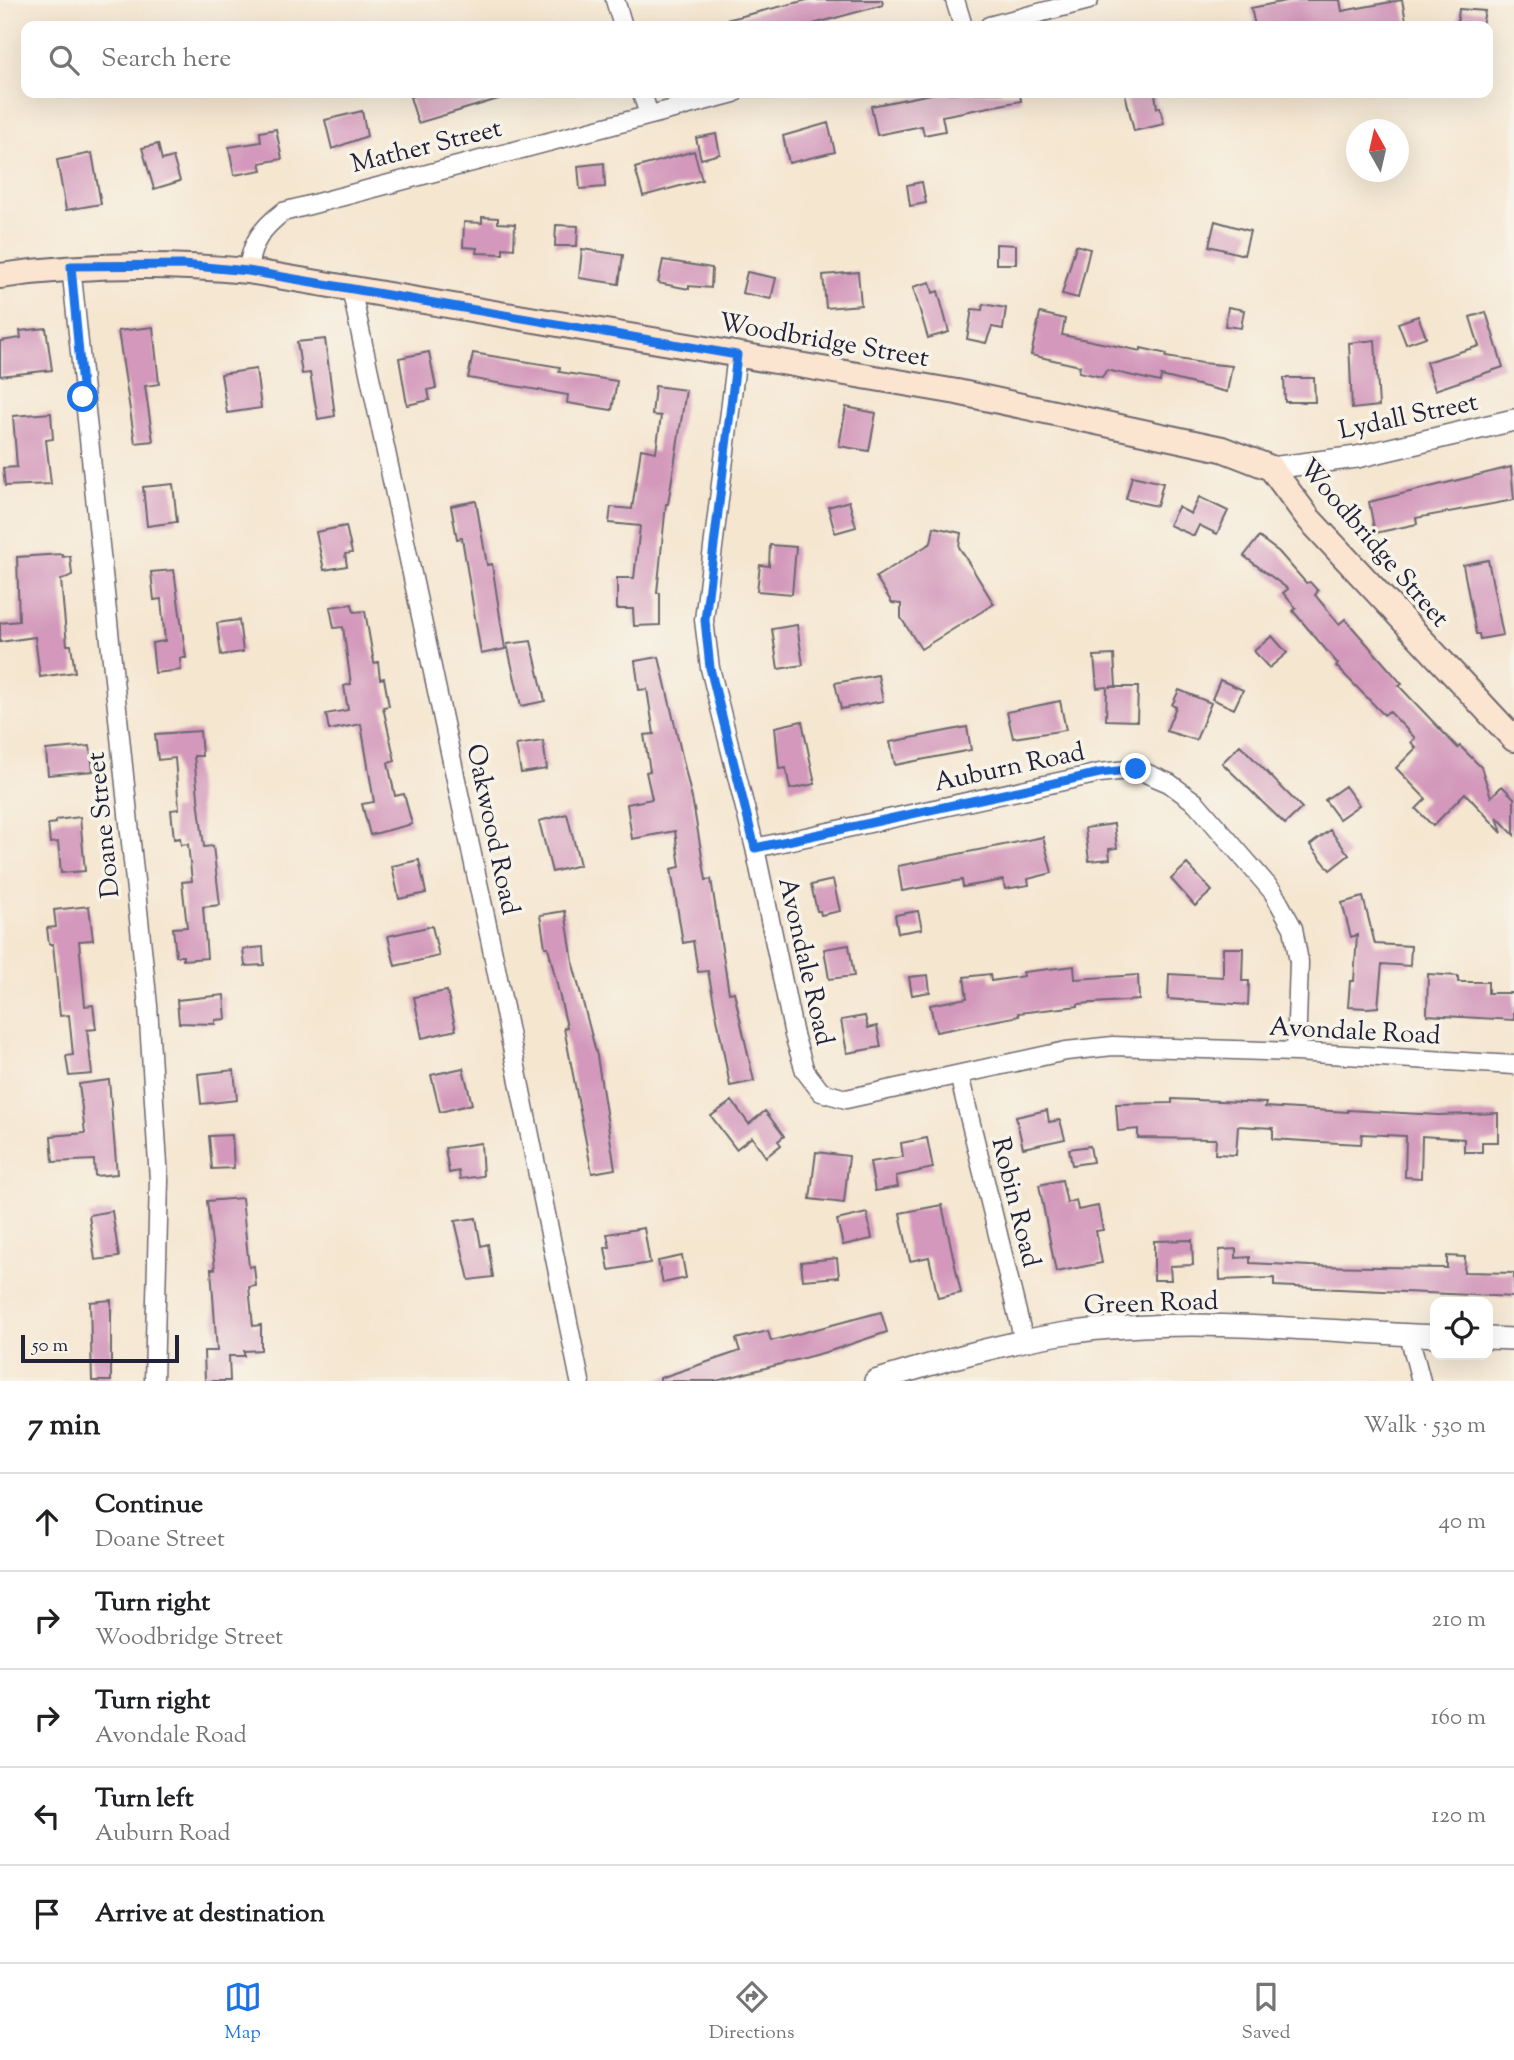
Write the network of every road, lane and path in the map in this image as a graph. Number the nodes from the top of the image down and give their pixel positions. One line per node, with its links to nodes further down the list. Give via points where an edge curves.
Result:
1 (615, 0): 4 (street)
2 (955, 0): 5 (street)
3 (1088, 0): 6 (street)
4 (621, 21)
5 (961, 21)
6 (1008, 21)
7 (644, 98): 9 (street)
8 (715, 98): 9 (street, Mather Street)
9 (649, 115): 11 (street, Mather Street, via 283,212 261,229 250,251)
10 (71, 266): 11 (main road, Woodbridge Street, via 183,265); 12 (main road, Woodbridge Street); 27 (street, Doane Street, via 148,1006 159,1180)
11 (248, 271): 13 (main road, Woodbridge Street)
12 (0, 275)
13 (351, 288): 14 (main road, Woodbridge Street); 28 (street, Oakwood Road)
14 (737, 355): 16 (main road, Woodbridge Street, via 957,392 1174,437); 18 (street, Avondale Road, via 705,620 710,668)
15 (1514, 420): 16 (street, Lydall Street, via 1357,457)
16 (1271, 468): 17 (main road, Woodbridge Street, via 1309,519)
17 (1514, 738)
18 (755, 848): 19 (street, Auburn Road, via 1136,769 1169,783 1196,803 1273,892 1293,928 1299,961); 21 (street, Avondale Road, via 794,1035 805,1071 821,1092 846,1099)
19 (1296, 1052): 20 (street, Avondale Road); 21 (street, Avondale Road, via 1113,1046 1066,1051)
20 (1514, 1065)
21 (959, 1075): 26 (street, Robin Road)
22 (1409, 1335): 23 (street, Green Road); 26 (street, Green Road, via 1192,1325 1118,1328); 30 (street)
23 (1430, 1336)
24 (1493, 1338): 25 (street)
25 (1514, 1339)
26 (1024, 1341): 29 (street, Green Road)
27 (153, 1381)
28 (580, 1381)
29 (875, 1381)
30 (1421, 1381)

